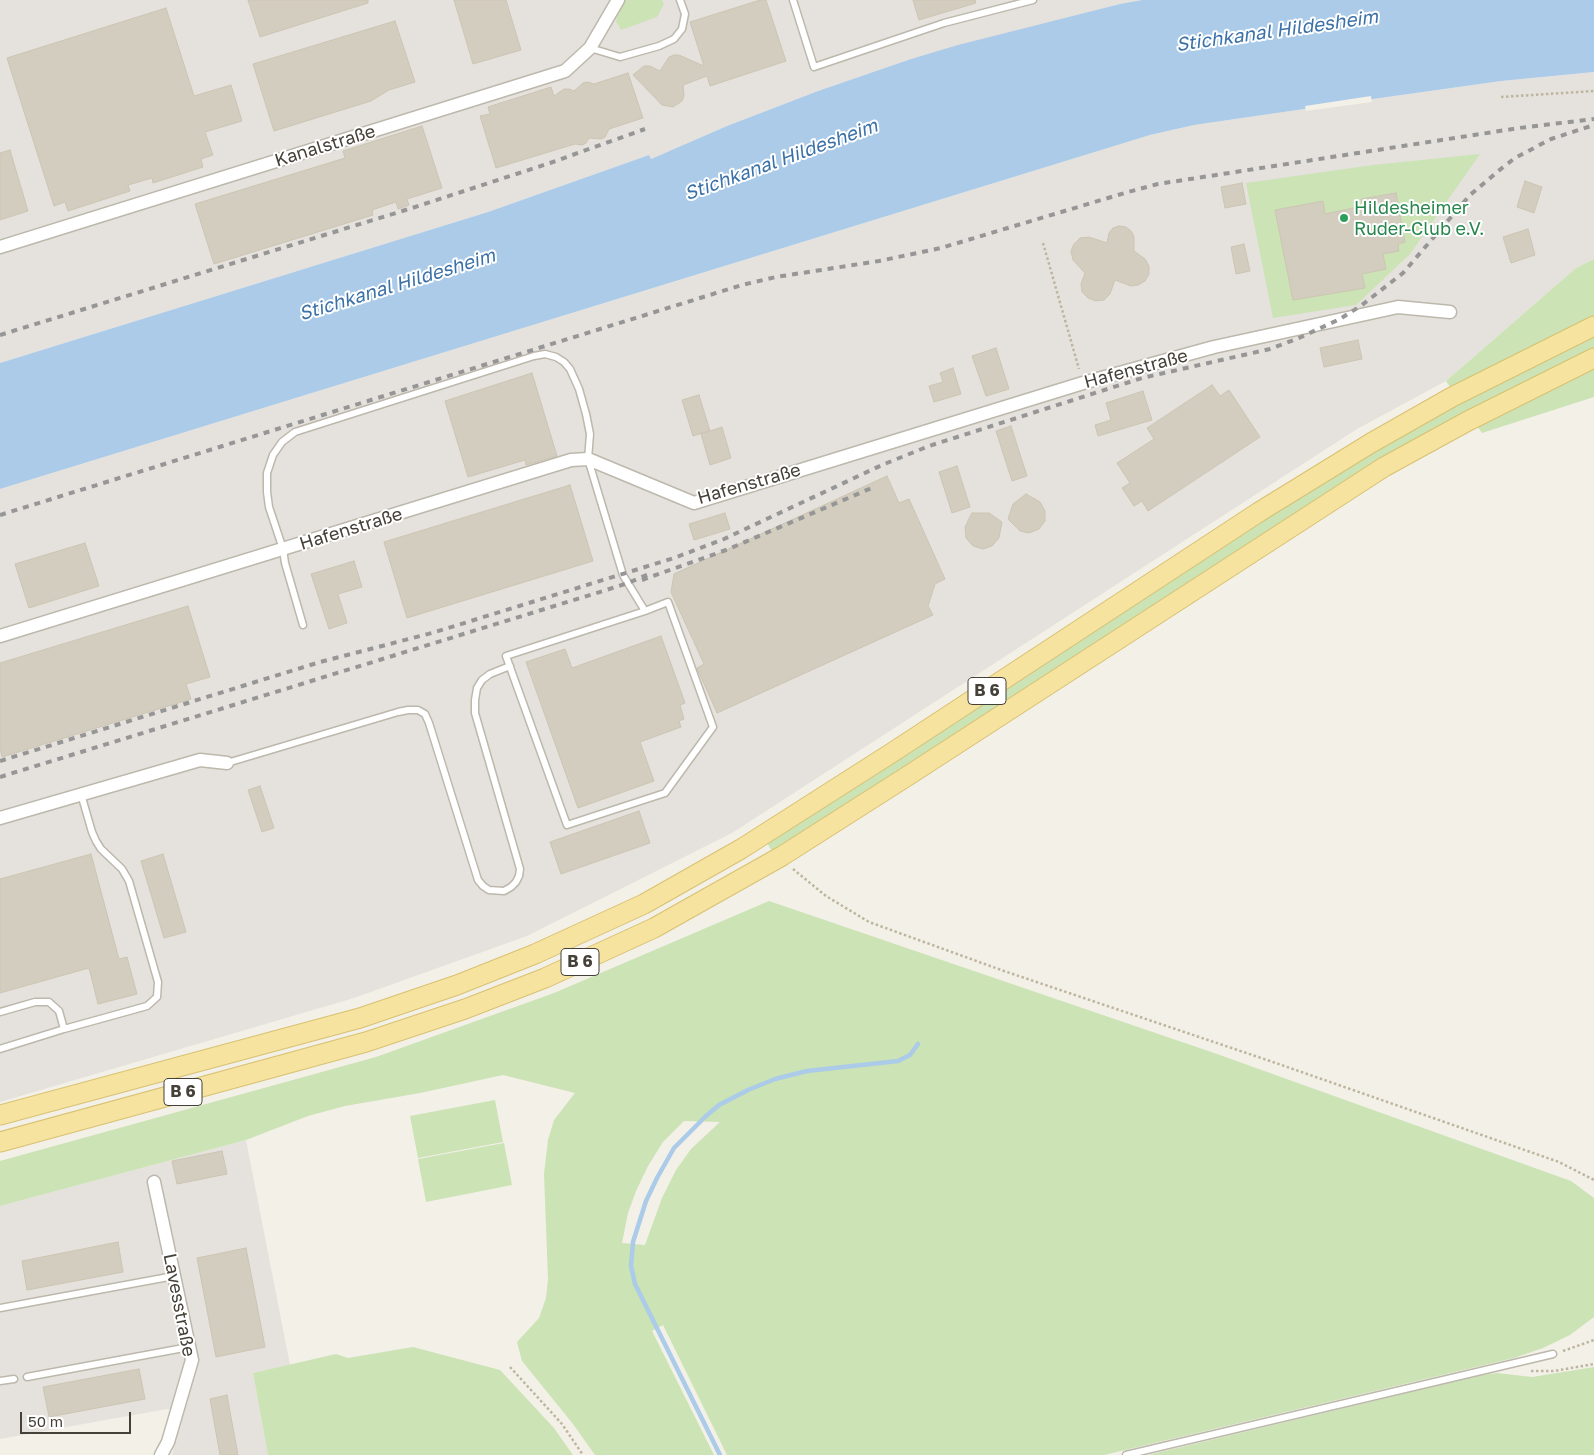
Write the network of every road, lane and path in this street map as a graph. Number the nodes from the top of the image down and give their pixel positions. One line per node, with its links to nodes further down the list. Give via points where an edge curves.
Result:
1 (618, 0): 5 (street, Kanalstraße)
2 (680, 0): 5 (lane, via 685,14 682,29 674,39 620,57)
3 (793, 0): 4 (lane, via 814,67 944,24)
4 (1033, 0)
5 (590, 48): 9 (street, Kanalstraße, via 564,71)
6 (1594, 91): 7 (path)
7 (1501, 97)
8 (1043, 243): 13 (path)
9 (0, 247)
10 (1450, 312): 13 (street, Hafenstraße, via 1398,307 1214,347)
11 (1594, 326): 27 (main road, B 6, via 1452,397 1371,443 1259,512 749,844 644,904 535,954 360,1018)
12 (1594, 358): 23 (main road, B 6, via 1384,467)
13 (1083, 383): 14 (street, Hafenstraße, via 694,503)
14 (588, 459): 15 (street, Hafenstraße, via 571,460); 15 (lane, via 590,434 586,414 570,369 556,357 534,356 295,432 282,442 267,473 267,492); 16 (lane, via 623,575)
15 (283, 550): 17 (lane); 18 (street, Hafenstraße)
16 (645, 611): 19 (lane, via 506,656); 19 (lane, via 668,602 713,727 664,793 567,826)
17 (303, 625)
18 (0, 636)
19 (510, 666): 20 (lane, via 482,680 475,700 475,713 520,869 516,882 504,891 489,890 478,880 429,723 425,714 418,710 398,712)
20 (227, 763): 21 (street, via 200,760)
21 (81, 794): 22 (street); 25 (lane, via 96,841 129,881 158,982 158,992 147,1006)
22 (0, 818)
23 (782, 856): 28 (main road, B 6, via 654,928 545,978 465,1009 366,1042); 29 (path, via 789,866 826,896 870,922 1559,1162)
24 (0, 1012): 25 (lane, via 35,1002 50,1002 59,1011)
25 (64, 1029): 26 (lane)
26 (0, 1049)
27 (0, 1115)
28 (0, 1142)
29 (1594, 1180)
30 (154, 1182): 31 (street, Lavesstraße)
31 (174, 1276): 32 (lane); 34 (street, Lavesstraße)
32 (0, 1308)
33 (1594, 1340): 35 (path)
34 (189, 1347): 39 (lane); 42 (street, Lavesstraße, via 192,1360 168,1442)
35 (1553, 1354): 44 (lane)
36 (1594, 1364): 38 (path)
37 (510, 1367): 43 (path, via 562,1424)
38 (1554, 1371)
39 (27, 1377)
40 (14, 1379): 41 (lane)
41 (0, 1381)
42 (161, 1455)
43 (583, 1455)
44 (1126, 1455)

